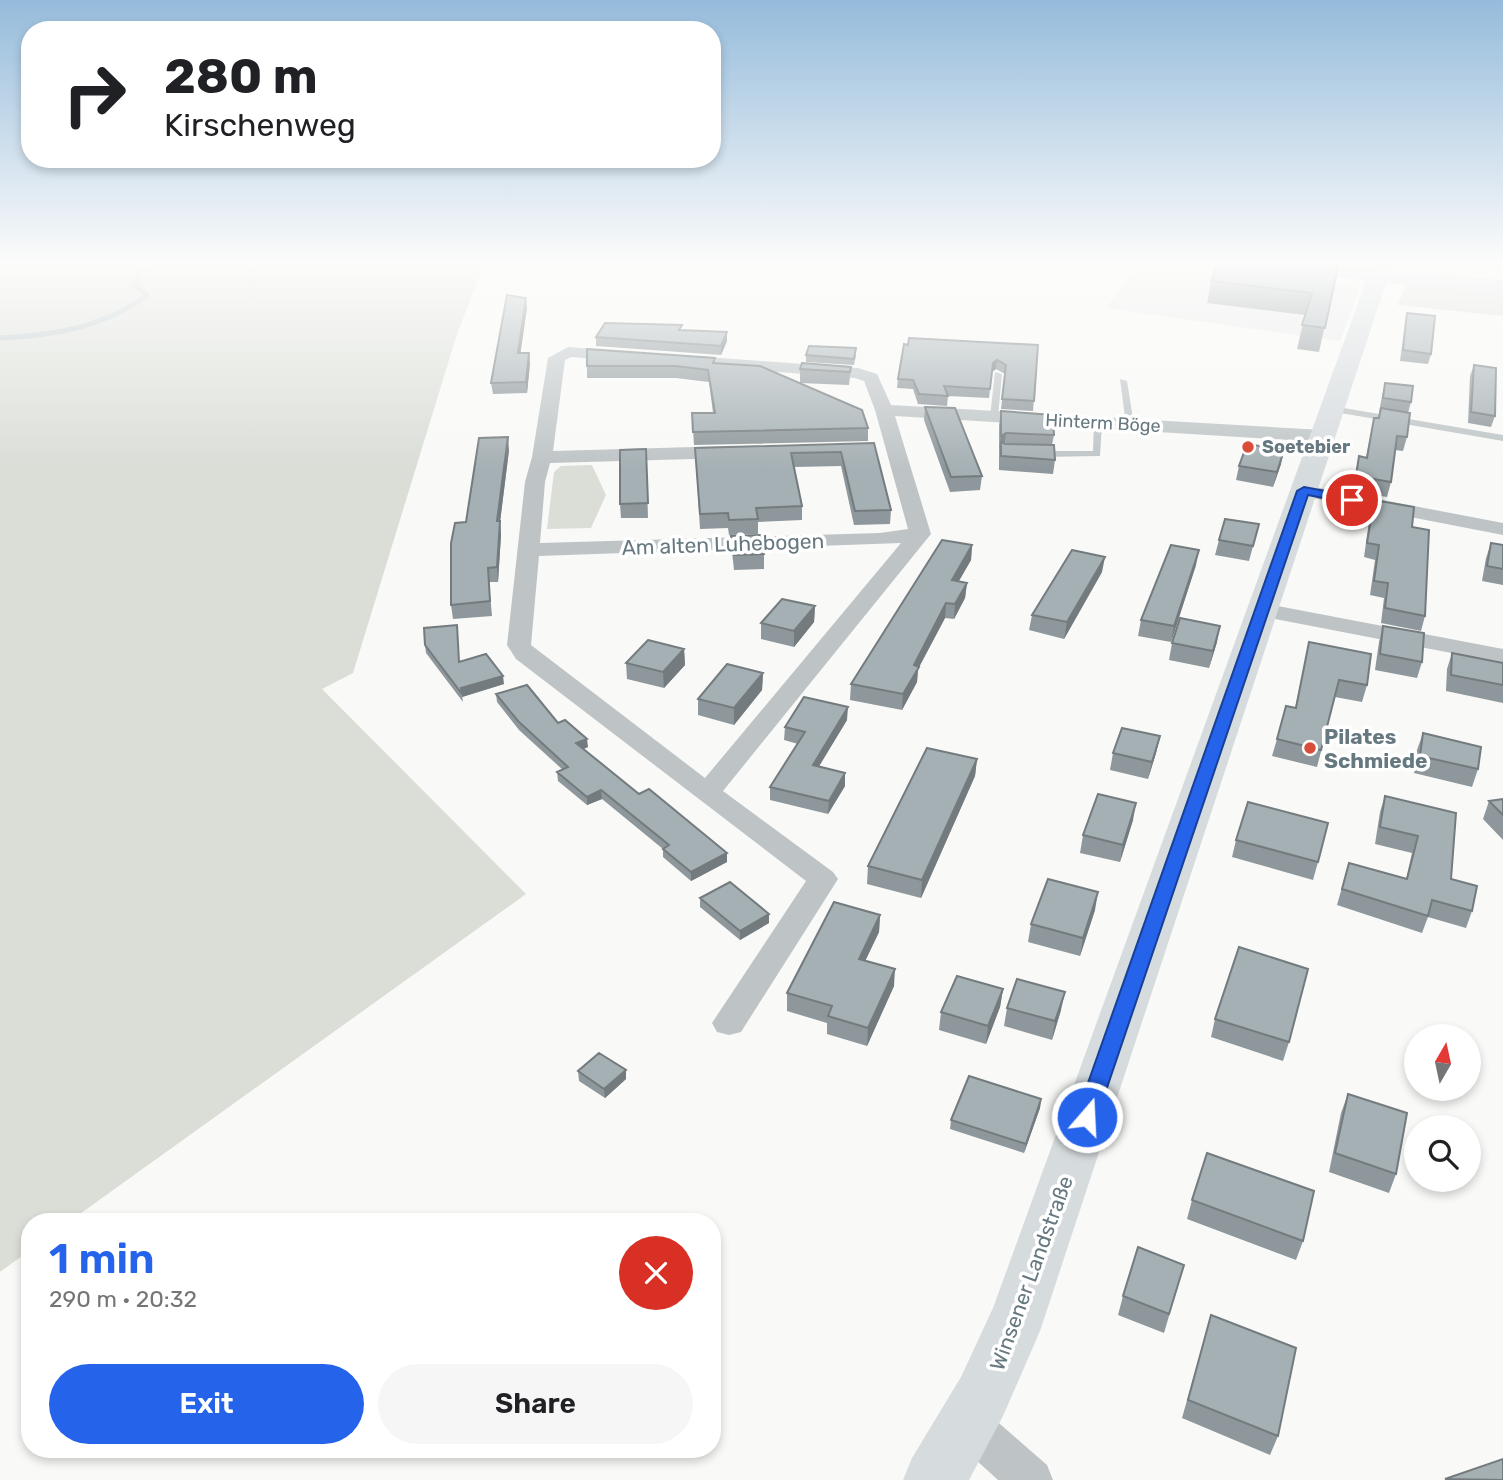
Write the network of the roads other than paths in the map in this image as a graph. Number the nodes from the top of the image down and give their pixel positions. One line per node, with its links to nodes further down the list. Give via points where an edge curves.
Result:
1 (1359, 331): 7 (main road, Winsener Landstraße)
2 (998, 374): 5 (lane)
3 (1124, 381): 8 (lane)
4 (884, 411): 5 (street, Hinterm Böge); 12 (street, via 871,378 858,373 568,352 557,358); 15 (street, via 888,449)
5 (994, 417): 6 (street, Hinterm Böge)
6 (1098, 423): 8 (street, Hinterm Böge); 11 (lane, via 1097,454)
7 (1327, 423): 8 (street, Hinterm Böge); 9 (lane); 13 (main road, Winsener Landstraße)
8 (1130, 425)
9 (1503, 438)
10 (746, 452): 12 (street)
11 (1030, 454)
12 (542, 457): 16 (street)
13 (1304, 491): 14 (street); 17 (main road, Winsener Landstraße)
14 (1503, 528)
15 (920, 534): 16 (street, Am alten Luhebogen); 19 (street)
16 (527, 550): 19 (street, via 519,645 525,654)
17 (1262, 610): 18 (street); 21 (main road, Winsener Landstraße, via 1021,1308)
18 (1503, 656)
19 (707, 793): 20 (street, via 822,880)
20 (729, 1023)
21 (969, 1425): 22 (main road, Winsener Landstraße); 23 (street)
22 (934, 1480)
23 (1031, 1480)

